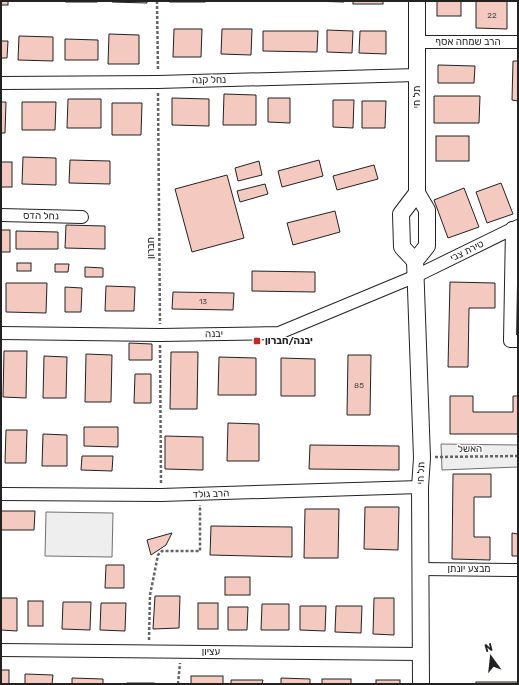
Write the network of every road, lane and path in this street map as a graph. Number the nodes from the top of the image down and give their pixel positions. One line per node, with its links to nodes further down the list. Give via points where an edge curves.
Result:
1 (157, 1): 6 (path, חברון)
2 (417, 1): 3 (street, תל חי)
3 (417, 42): 4 (street, הרב שמחה אסף); 5 (street, תל חי)
4 (518, 42)
5 (418, 75): 6 (street, נחל קנה); 8 (street, תל חי)
6 (158, 82): 7 (street, נחל קנה); 14 (path, חברון)
7 (1, 83)
8 (417, 192): 12 (street, תל חי, via 427,210 427,246); 12 (street, via 401,214 402,247)
9 (1, 215): 10 (street, נחל הדס)
10 (82, 217)
11 (515, 227): 12 (street, טירת צבי); 15 (street, via 510,341)
12 (415, 268): 14 (street, יבנה, via 279,333); 17 (street, תל חי)
13 (1, 332): 14 (street, יבנה)
14 (160, 335): 21 (path, חברון)
15 (518, 341)
16 (518, 456): 17 (path, האשל)
17 (422, 458): 18 (street, תל חי)
18 (420, 487): 20 (street, הרב גולד); 22 (street, תל חי)
19 (1, 494): 21 (street, הרב גולד)
20 (200, 494): 21 (street, הרב גולד); 25 (path, via 200,550 162,551 158,555 150,595)
21 (161, 495)
22 (420, 569): 23 (street, מבצע יונתן); 27 (street, תל חי)
23 (518, 570)
24 (1, 650): 25 (street, עציון)
25 (149, 652): 26 (street, עציון)
26 (181, 652): 27 (street, עציון); 28 (path)
27 (421, 654): 29 (street, תל חי)
28 (178, 684)
29 (421, 684)

